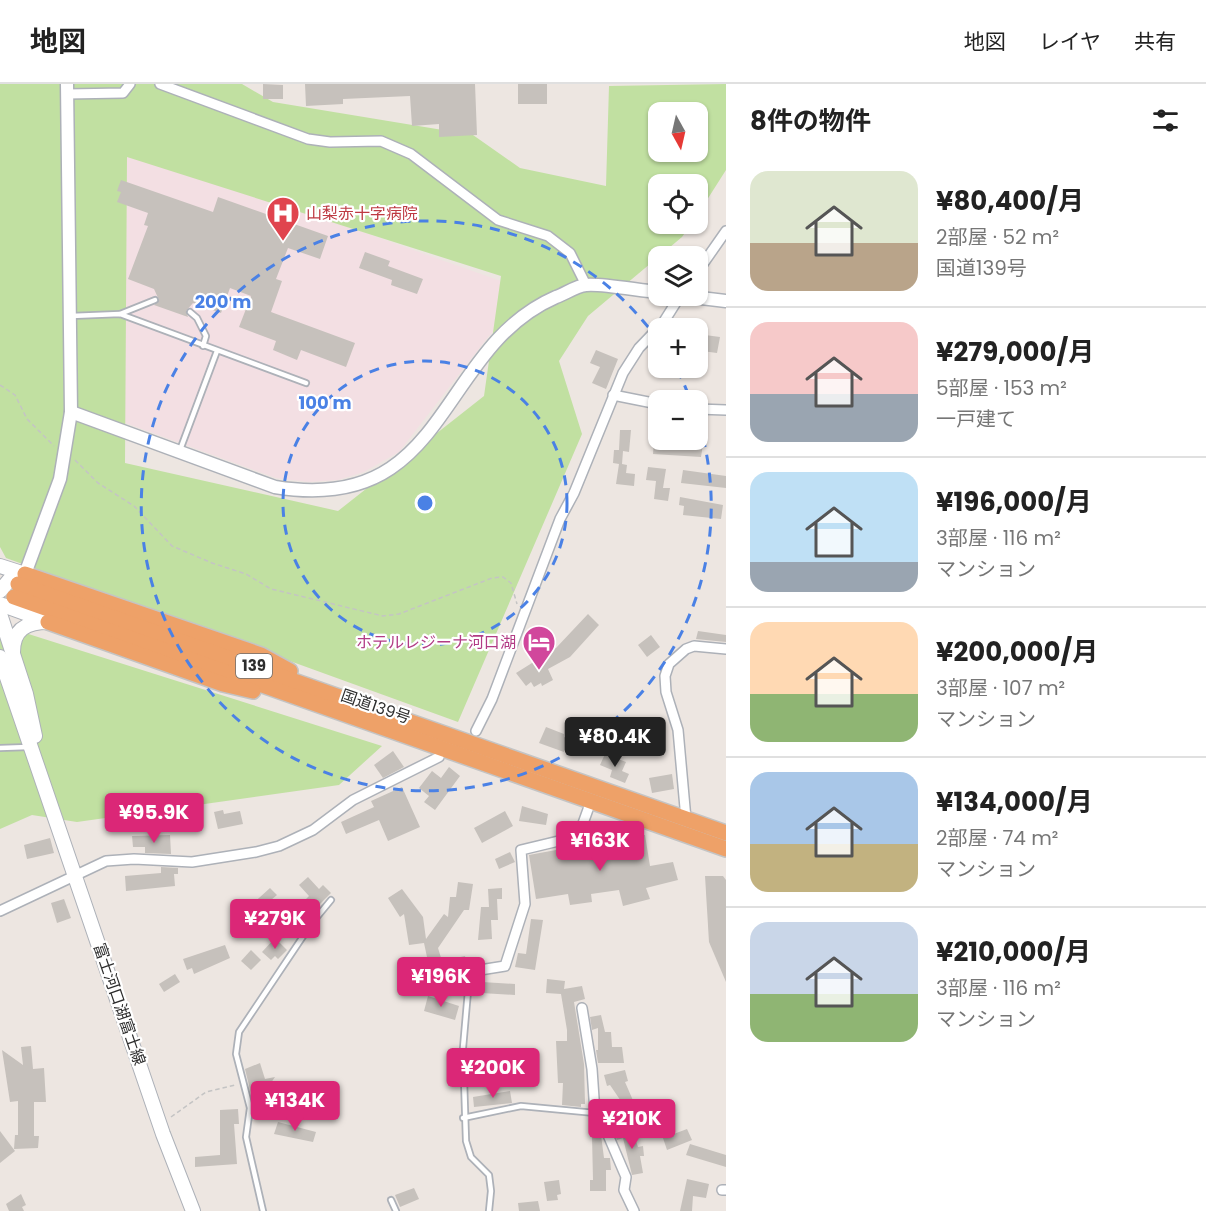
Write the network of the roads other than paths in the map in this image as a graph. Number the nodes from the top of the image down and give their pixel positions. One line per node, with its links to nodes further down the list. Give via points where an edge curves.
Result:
1 (130, 84): 3 (street, via 123,93)
2 (160, 84): 6 (street, via 308,139 381,141 411,154 498,220 548,236 570,253)
3 (67, 89): 14 (street)
4 (726, 231): 5 (street)
5 (708, 257)
6 (586, 285): 7 (street); 23 (street, via 523,316 494,345 426,436 404,459 377,477 342,490 308,492 275,487)
7 (648, 291)
8 (708, 299): 10 (street)
9 (155, 300): 13 (lane)
10 (726, 301)
11 (675, 306): 18 (street, via 639,348)
12 (190, 312): 15 (lane, via 206,336)
13 (120, 314): 14 (lane); 15 (lane)
14 (71, 316): 22 (street)
15 (203, 346): 16 (lane)
16 (217, 351): 17 (lane); 23 (lane)
17 (306, 383)
18 (613, 395): 19 (street); 33 (street)
19 (648, 402)
20 (708, 409): 21 (street)
21 (726, 410)
22 (71, 412): 23 (street); 26 (street, via 65,456 51,508)
23 (179, 452)
24 (0, 566): 26 (main road)
25 (0, 576): 26 (main road)
26 (15, 587): 32 (highway, 国道139号 / 139); 38 (highway, 国道139号, via 261,655 323,691)
27 (0, 604): 29 (main road)
28 (0, 614): 31 (main road, 富士河口湖富士線)
29 (48, 622): 31 (main road, via 20,629); 32 (highway, via 223,684)
30 (726, 649): 38 (street, via 686,649 669,664 665,676 678,730)
31 (7, 656): 34 (main road, 富士河口湖富士線)
32 (317, 705): 37 (highway, 国道139号 / 139)
33 (476, 731)
34 (34, 745): 35 (lane); 41 (main road, 富士河口湖富士線)
35 (0, 748)
36 (439, 757): 41 (street, via 354,800 313,830 279,846 192,862 106,861)
37 (591, 801): 40 (highway, 国道139号 / 139); 45 (street, via 575,837 521,850 525,904 505,966 480,970)
38 (686, 819): 39 (highway, 国道139号)
39 (726, 833)
40 (726, 849)
41 (75, 874): 43 (street); 52 (main road, 富士河口湖富士線, via 160,1126)
42 (331, 900): 48 (lane, via 239,1032 236,1054)
43 (0, 911)
44 (417, 971): 45 (street, via 434,981)
45 (468, 991): 50 (lane)
46 (582, 1008): 49 (street)
47 (326, 1097): 48 (lane, via 319,1116)
48 (250, 1113): 53 (lane, via 246,1137)
49 (595, 1113): 50 (lane, via 521,1106); 56 (street, via 626,1177 624,1190)
50 (463, 1118): 55 (lane, via 471,1157 489,1175)
51 (391, 1200): 54 (lane)
52 (193, 1211)
53 (263, 1211)
54 (396, 1211)
55 (489, 1211)
56 (634, 1211)

